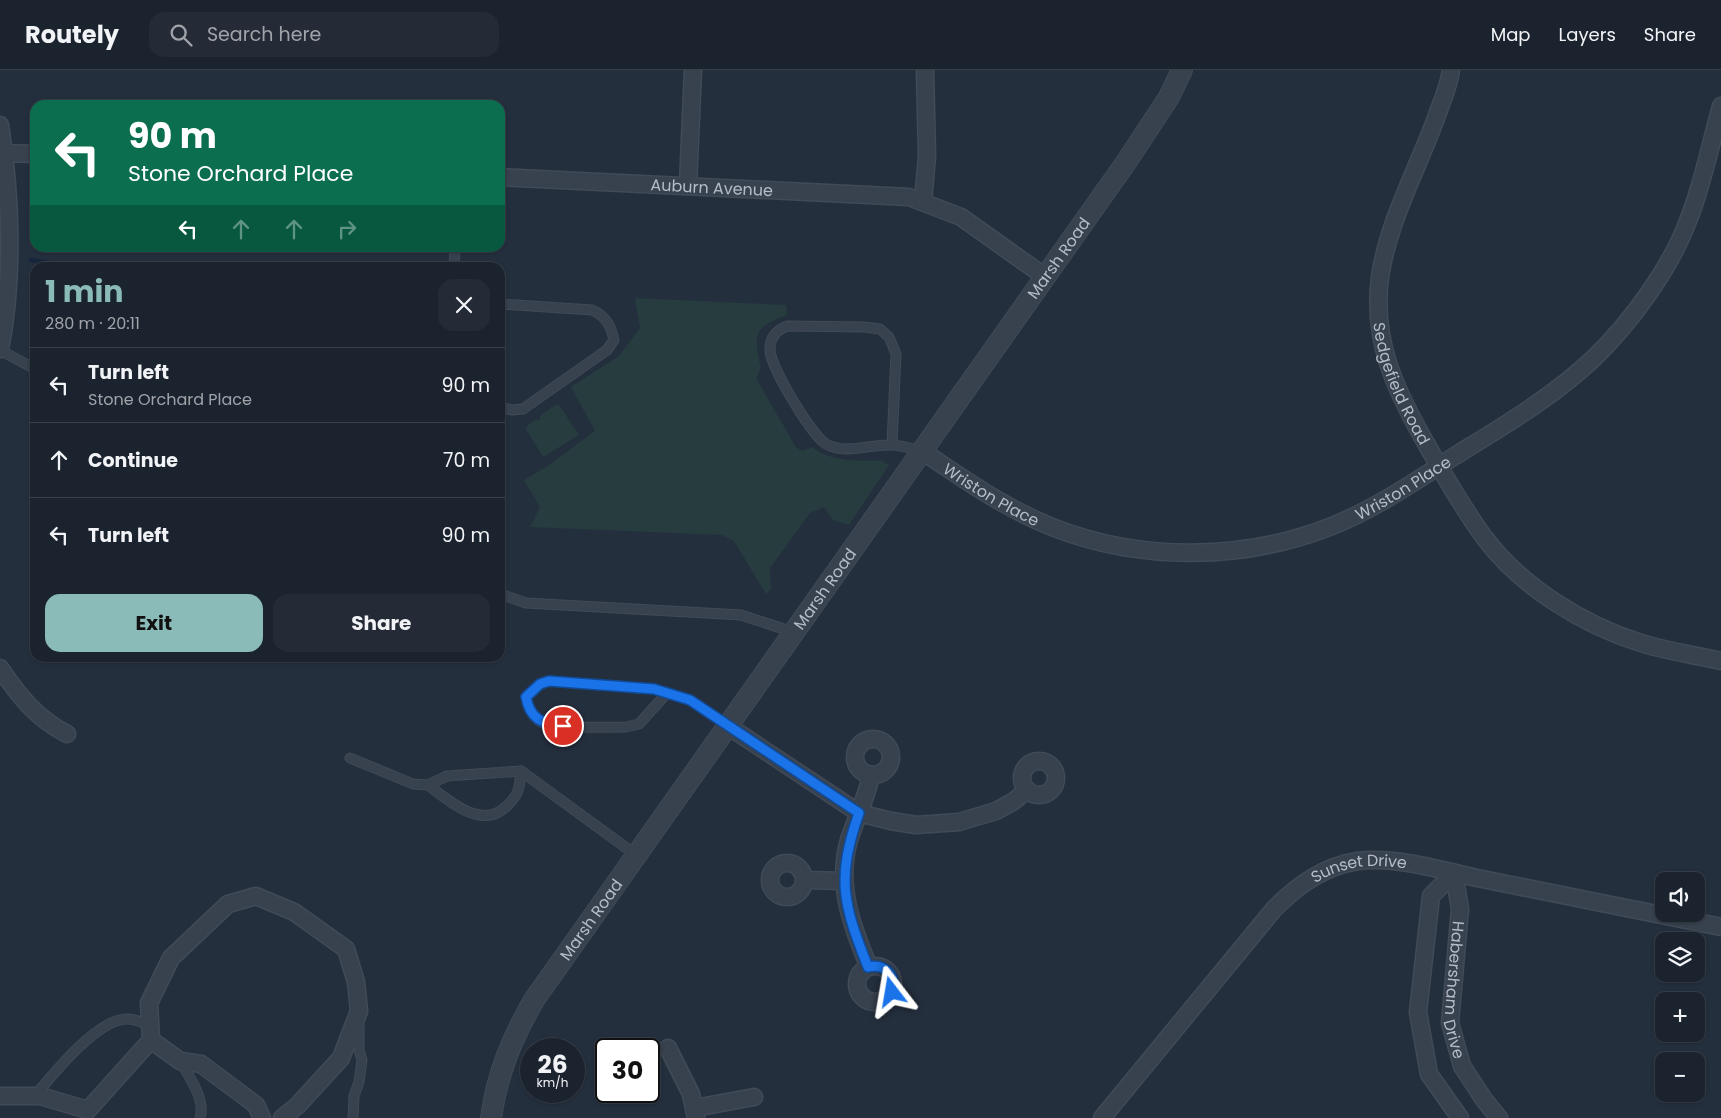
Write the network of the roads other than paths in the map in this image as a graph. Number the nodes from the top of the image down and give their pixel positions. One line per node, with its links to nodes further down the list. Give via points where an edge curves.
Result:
1 (693, 70): 10 (street)
2 (925, 70): 11 (street, via 927,156)
3 (1182, 70): 12 (street, Marsh Road, via 1159,113)
4 (1451, 70): 19 (street, Sedgefield Road, via 1386,249 1378,311 1382,342 1394,383)
5 (1721, 106): 19 (street, Wriston Place, via 1701,186 1687,224 1646,296 1607,344 1571,378)
6 (0, 125): 7 (street)
7 (4, 153): 8 (street); 14 (street, via 8,289)
8 (30, 154)
9 (505, 177): 10 (street, Auburn Avenue)
10 (688, 185): 11 (street, Auburn Avenue, via 896,195)
11 (923, 202): 12 (street, Auburn Avenue, via 961,217)
12 (1044, 276): 18 (street, Marsh Road)
13 (505, 304): 16 (lane, via 592,310 608,321 614,340 607,350 529,405 512,410)
14 (0, 350): 15 (lane)
15 (30, 366)
16 (505, 408)
17 (892, 444): 17 (lane, via 896,354 889,337 880,329 864,327 787,326 778,330 770,346 770,354 816,436 827,444 844,449); 18 (lane)
18 (922, 451): 19 (street, Wriston Place, via 971,485 1052,526 1105,543 1176,552 1232,551 1316,531 1370,509); 21 (street, Marsh Road)
19 (1439, 466): 22 (street, Sedgefield Road, via 1465,510 1508,564 1572,612 1608,630 1655,647)
20 (505, 596): 21 (lane, via 526,603 741,614)
21 (794, 632): 25 (street, Marsh Road)
22 (1721, 661)
23 (0, 668): 26 (street, via 40,718)
24 (667, 693): 24 (lane, via 654,689 549,681 540,684 526,697 534,716 546,724 626,728 639,724); 25 (lane, via 690,700)
25 (728, 726): 32 (street); 33 (street, Marsh Road)
26 (67, 734)
27 (350, 758): 30 (lane, via 413,784)
28 (521, 771): 30 (lane, via 447,776); 30 (lane, via 519,794 501,812 482,817 459,808); 33 (lane)
29 (870, 775): 32 (street)
30 (428, 785)
31 (1027, 790): 32 (street, via 996,811 944,824 916,825)
32 (859, 813): 36 (street, via 846,852)
33 (636, 855): 51 (street, Marsh Road, via 517,1029 498,1080)
34 (1454, 873): 37 (street, Sunset Drive); 52 (street, Sunset Drive, via 1368,860 1332,868 1310,878 1274,909); 53 (street, Habersham Drive, via 1431,896 1418,1012 1429,1074); 54 (street, Habersham Drive, via 1460,909 1450,1023 1462,1066)
35 (805, 880): 36 (street)
36 (844, 881): 38 (street, via 846,903)
37 (1721, 927)
38 (868, 967)
39 (359, 1011): 40 (street, via 356,982 346,949 294,912 256,896 228,904 171,958 149,1003); 49 (street, via 341,1058); 50 (lane, via 358,1037 362,1060)
40 (150, 1033): 42 (street); 44 (lane, via 128,1019 107,1023); 44 (street, via 88,1110)
41 (668, 1048): 46 (street, via 685,1080)
42 (180, 1061): 47 (lane, via 195,1088 202,1113); 48 (street, via 201,1064 256,1105)
43 (0, 1096): 44 (street)
44 (35, 1096)
45 (754, 1096): 46 (street)
46 (696, 1113)
47 (200, 1118)
48 (262, 1118)
49 (282, 1118)
50 (353, 1118)
51 (491, 1118)
52 (1102, 1118)
53 (1460, 1118)
54 (1499, 1118)

